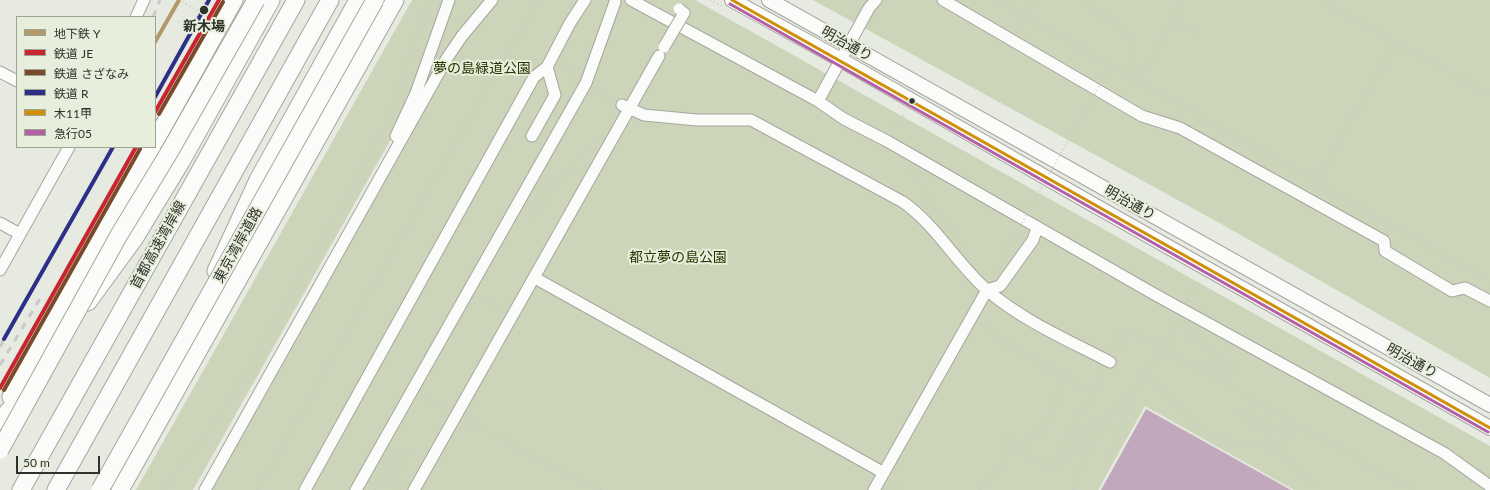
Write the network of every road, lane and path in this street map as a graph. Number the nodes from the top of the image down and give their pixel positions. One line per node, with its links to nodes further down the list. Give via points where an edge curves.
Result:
1 (180, 0): 30 (path)
2 (206, 0): 30 (path)
3 (234, 0): 56 (highway)
4 (256, 0): 107 (highway, bridge, via 119,235)
5 (271, 0): 96 (highway, via 182,160 134,239 36,379)
6 (296, 0): 114 (highway, 首都高速湾岸線)
7 (330, 0): 115 (highway)
8 (358, 0): 92 (highway, via 289,122 236,225 188,338)
9 (375, 0): 116 (highway, 東京湾岸道路, bridge)
10 (379, 0): 39 (highway, via 371,26)
11 (395, 0): 39 (highway)
12 (431, 0): 118 (path, via 418,31 392,112 347,197 239,386 204,439)
13 (449, 0): 119 (street, via 416,93 398,131)
14 (492, 0): 120 (street, via 447,58)
15 (540, 0): 121 (path, via 471,114)
16 (585, 0): 45 (street)
17 (631, 0): 51 (street)
18 (732, 0): 43 (main road, 明治通り)
19 (770, 0): 41 (main road, 明治通り)
20 (876, 0): 41 (street)
21 (943, 0): 38 (street)
22 (996, 0): 32 (path)
23 (1034, 0): 32 (path)
24 (1081, 0): 48 (path, via 1129,34)
25 (1183, 0): 33 (path)
26 (1321, 0): 40 (path)
27 (140, 1): 31 (street)
28 (615, 2): 49 (street)
29 (679, 9): 52 (street, bridge, via 684,13)
30 (200, 11): 35 (path)
31 (136, 16)
32 (1025, 17): 38 (path); 44 (path)
33 (1172, 20): 37 (path); 48 (path)
34 (178, 22): 35 (path)
35 (190, 27): 36 (path)
36 (198, 31)
37 (1195, 33)
38 (1012, 39): 74 (street, via 1142,116 1180,128 1384,241 1385,251 1452,291 1465,288)
39 (373, 41): 92 (highway)
40 (1397, 43): 50 (path); 62 (path)
41 (849, 45): 43 (street); 93 (main road, 明治通り)
42 (560, 60): 49 (path)
43 (841, 60): 51 (street); 99 (main road, 明治通り)
44 (1111, 66): 48 (path); 68 (path, bridge)
45 (547, 68): 55 (street, via 554,95); 122 (street, via 534,77)
46 (0, 72): 47 (street)
47 (16, 80)
48 (1139, 82): 62 (path)
49 (589, 85): 52 (path); 72 (street)
50 (1490, 95)
51 (818, 101): 57 (street, via 844,119)
52 (626, 106): 54 (street); 73 (street, via 644,115 697,120 751,120 903,202 918,213)
53 (904, 113): 57 (path)
54 (615, 133): 61 (path, via 608,130 575,161 532,218 528,216); 69 (street)
55 (532, 136)
56 (156, 139)
57 (887, 141): 64 (street)
58 (68, 148): 65 (street)
59 (151, 148): 95 (highway)
60 (906, 164): 66 (path)
61 (551, 169)
62 (1315, 182): 71 (path)
63 (0, 223): 65 (street)
64 (1037, 228): 73 (street, via 1034,240 1000,286); 113 (street, via 1444,453)
65 (20, 234): 67 (street)
66 (965, 251)
67 (0, 270)
68 (997, 270)
69 (535, 278): 76 (street); 112 (street)
70 (1200, 280): 75 (path, via 1186,302)
71 (1490, 281)
72 (468, 290): 76 (path); 89 (street)
73 (987, 290): 83 (street, via 1009,308); 112 (street)
74 (1490, 301)
75 (1192, 305)
76 (513, 316): 94 (street)
77 (1181, 318): 82 (path)
78 (1190, 320): 85 (path, via 1188,333 1236,372 1203,364)
79 (983, 326): 84 (path, via 1022,355)
80 (1131, 330): 81 (path); 82 (path); 83 (path)
81 (1113, 341)
82 (1162, 349): 85 (path); 88 (path)
83 (1110, 362): 90 (path)
84 (1048, 365): 86 (path); 87 (path)
85 (1199, 370): 98 (path)
86 (1044, 372)
87 (1058, 372): 90 (path); 109 (path, via 1054,411 1042,430 1022,446)
88 (1146, 377): 91 (path); 104 (path, via 1173,399 1204,432 1227,440)
89 (412, 390): 94 (path); 123 (street)
90 (1093, 392): 101 (path)
91 (1133, 394): 97 (path); 111 (path, via 1132,403 1106,465)
92 (169, 400): 117 (highway)
93 (1490, 405)
94 (456, 415): 126 (street); 127 (path)
95 (0, 417)
96 (0, 421)
97 (1105, 423): 103 (path, via 1099,419 1094,421); 106 (path)
98 (1293, 424): 100 (path); 132 (path)
99 (1490, 428)
100 (1288, 434): 104 (path, via 1238,410 1238,413 1268,434); 108 (path)
101 (1068, 437): 103 (path); 110 (path)
102 (1008, 438): 105 (path, via 1006,442)
103 (1078, 442): 106 (path); 110 (path, via 1059,467)
104 (1265, 446): 108 (path)
105 (1011, 447): 109 (path); 129 (path, via 992,478)
106 (1088, 448): 130 (path)
107 (0, 450)
108 (1278, 451): 131 (path, via 1294,463)
109 (1019, 452): 110 (path, via 1051,469)
110 (1053, 464)
111 (1109, 467)
112 (884, 473): 128 (street)
113 (1490, 486)
114 (21, 490)
115 (56, 490)
116 (100, 490)
117 (120, 490)
118 (162, 490)
119 (196, 490)
120 (205, 490)
121 (258, 490)
122 (305, 490)
123 (356, 490)
124 (375, 490): 125 (path, via 402,448 408,451)
125 (391, 490)
126 (414, 490)
127 (601, 490)
128 (874, 490)
129 (980, 490)
130 (1074, 490)
131 (1316, 490)
132 (1412, 490)

